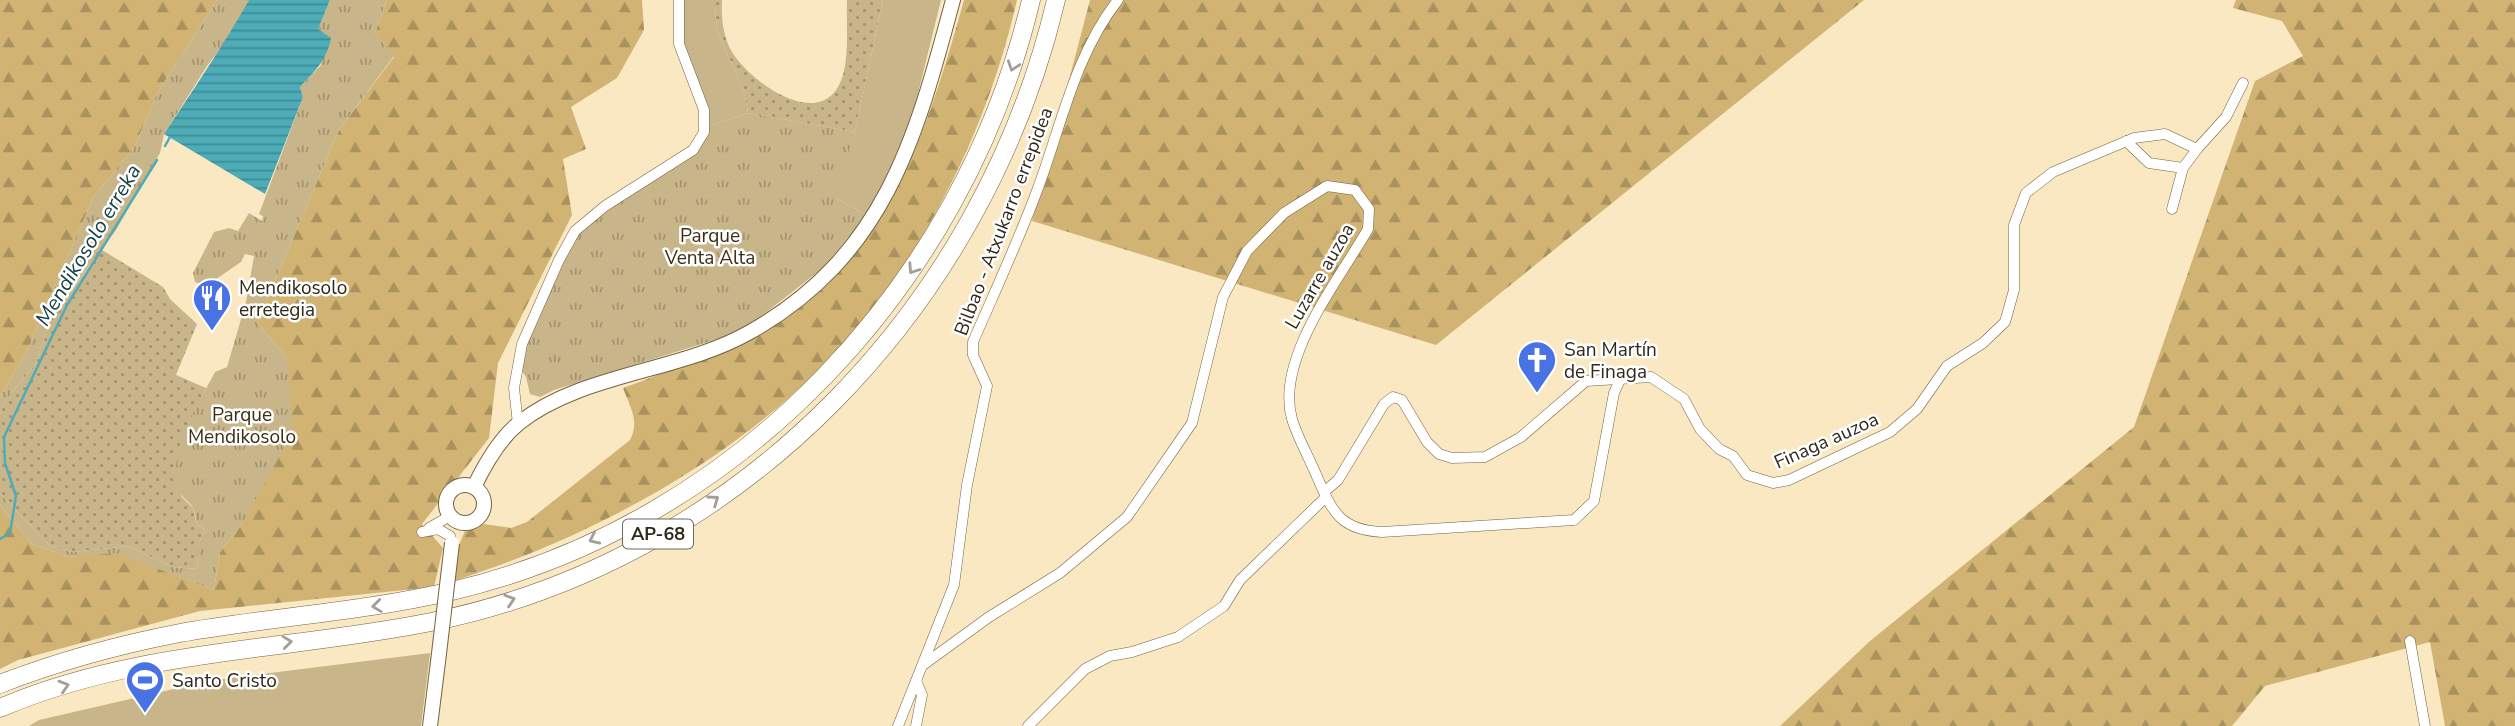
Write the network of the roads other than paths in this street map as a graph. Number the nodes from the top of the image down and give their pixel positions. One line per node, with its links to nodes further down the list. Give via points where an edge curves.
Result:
1 (679, 0): 12 (street, via 678,44 704,110 704,132 693,150 605,206 575,231 522,344 514,388)
2 (953, 0): 12 (street, via 930,90 903,162 876,214 822,279 749,333 706,352 579,392)
3 (1031, 0): 20 (highway, AP-68, one-way to 20, via 1011,72 980,151 912,271 861,339 820,382 716,471 627,524 485,582 387,605 130,643)
4 (1056, 0): 21 (highway, AP-68, one-way to 4, via 141,665 474,612 578,576 698,511 814,421 880,354 925,295 964,235 1002,161 1034,80)
5 (1118, 0): 18 (street, Bilbao - Atxukarro errepidea, via 1102,20 1075,75 1038,188 972,342 987,386 967,485 954,585)
6 (2242, 83): 8 (street, via 2225,117)
7 (2126, 141): 8 (street, via 2165,134); 9 (street, via 2149,163); 11 (street, Finaga auzoa, via 2053,172 2026,193 2014,225 2014,290 2005,322 1947,366 1917,409 1890,432 1789,480 1773,483 1747,475 1733,456 1700,429 1680,396 1651,377)
8 (2197, 149): 9 (street)
9 (2182, 168): 10 (street)
10 (2172, 209)
11 (1621, 378): 14 (street, Finaga auzoa, via 1586,381 1521,437 1485,457 1438,454 1402,400 1392,397); 14 (street, Luzarre auzoa, via 1606,428 1594,501 1574,520 1362,531 1344,522)
12 (518, 424): 13 (street, via 494,450)
13 (474, 487): 15 (street, via 452,490 446,503); 15 (street, via 481,495 483,511 475,520)
14 (1325, 495): 18 (street, Luzarre auzoa, via 1292,418 1289,380 1298,349 1368,229 1369,209 1355,190 1342,186 1327,186 1284,213 1247,251 1223,297 1192,423 1127,517 1060,573); 25 (street, via 1240,580 1224,606 1178,636 1110,656 1084,669)
15 (454, 519): 16 (street); 16 (street, via 421,532 443,531)
16 (452, 543): 22 (street, bridge)
17 (2410, 641): 26 (street)
18 (923, 665): 19 (street, Bilbao - Atxukarro errepidea)
19 (917, 683): 23 (street); 24 (street, via 922,695)
20 (0, 684)
21 (0, 708)
22 (429, 726)
23 (898, 726)
24 (916, 726)
25 (1028, 726)
26 (2425, 726)

